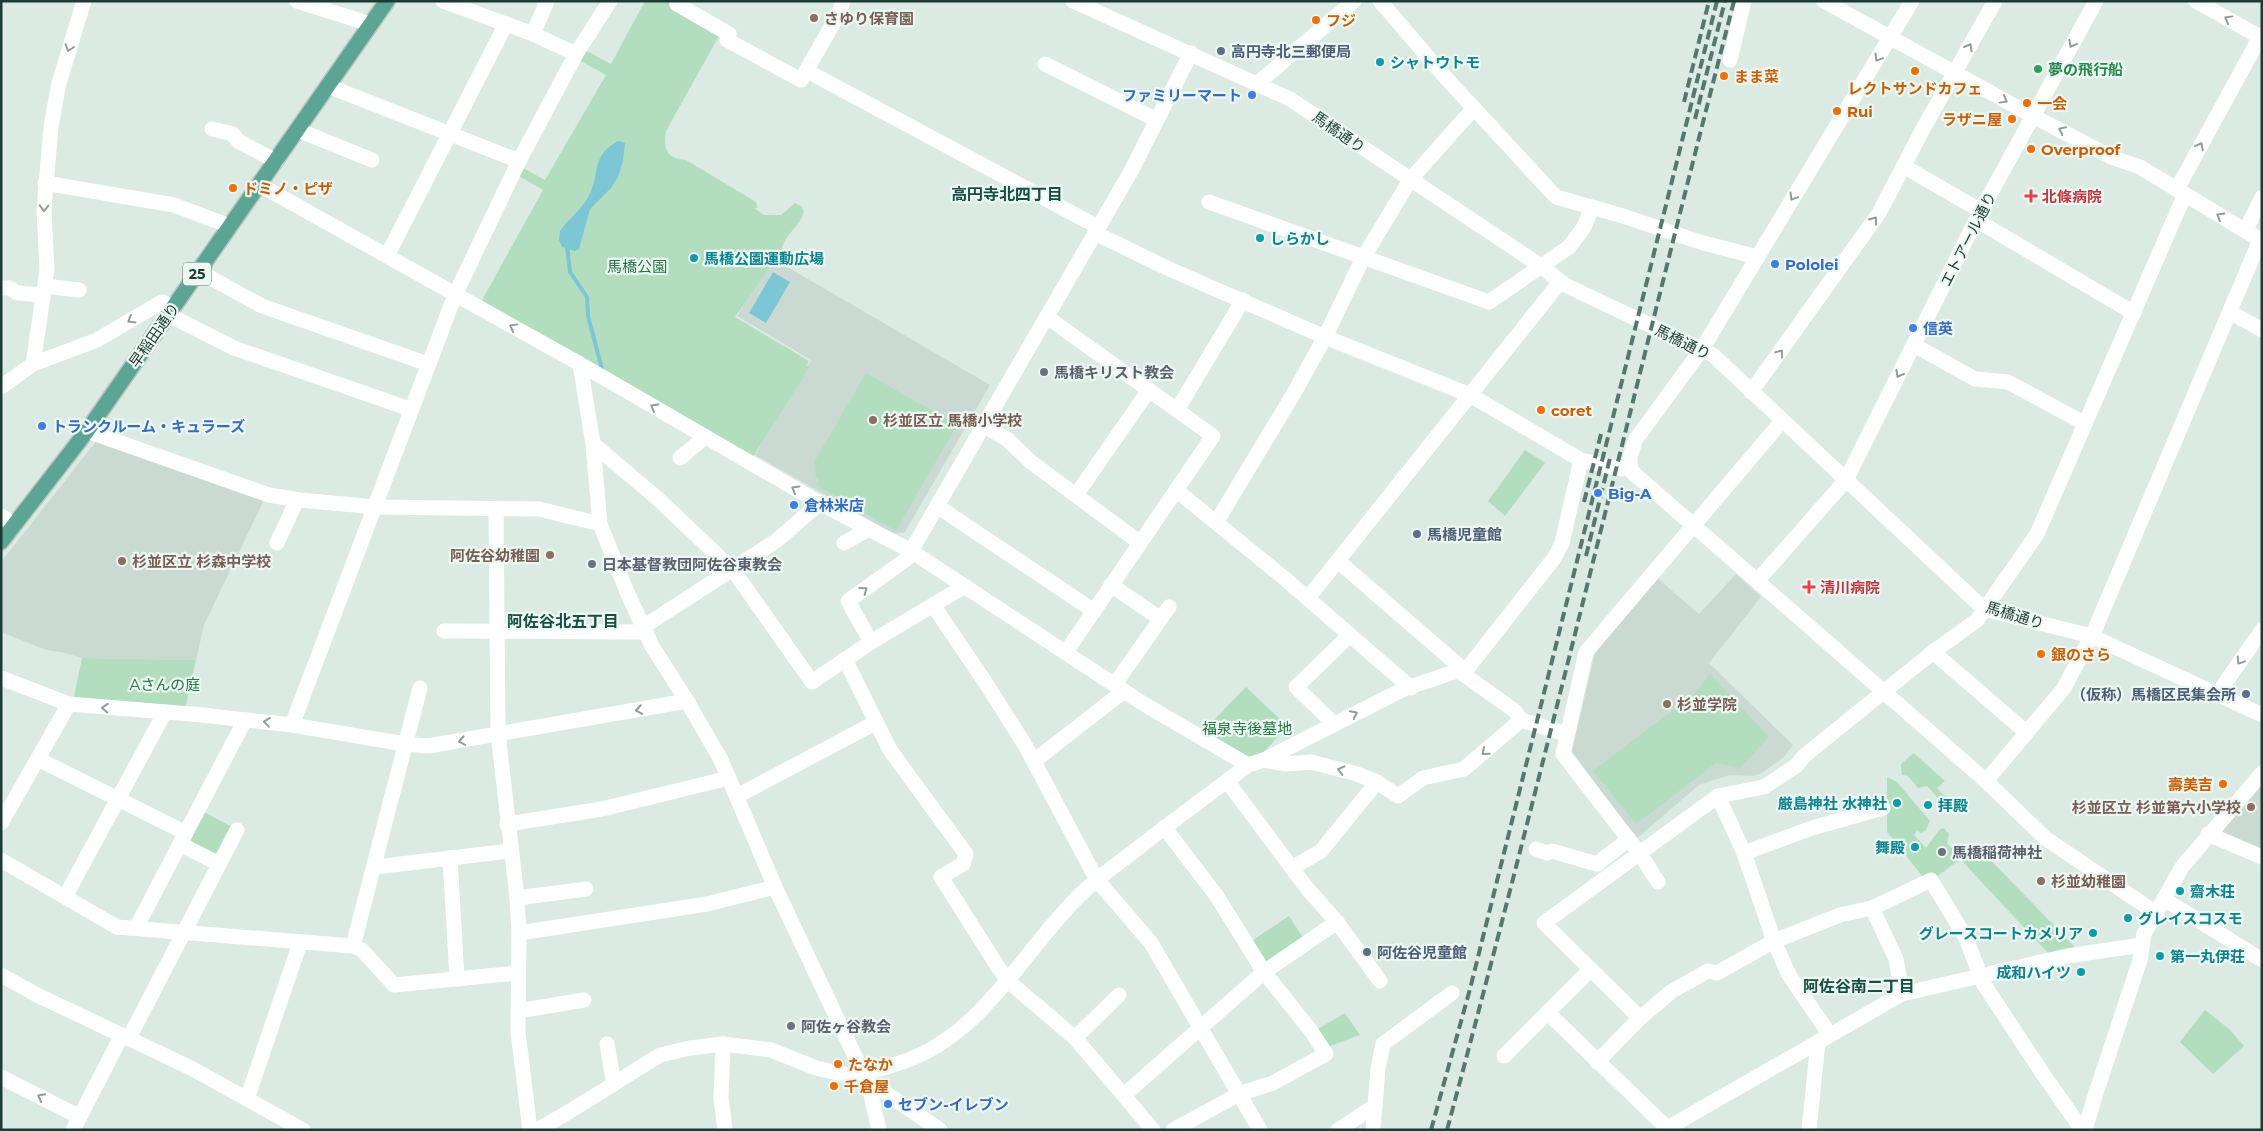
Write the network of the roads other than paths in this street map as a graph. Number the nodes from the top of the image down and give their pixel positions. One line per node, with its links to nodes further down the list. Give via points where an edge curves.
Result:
1 (84, 1): 42 (street, one-way to 42, via 58,83)
2 (298, 1): 19 (street)
3 (387, 1): 19 (main road, 早稲田通り / 25)
4 (442, 1): 18 (street)
5 (547, 1): 21 (street)
6 (610, 1): 24 (street)
7 (678, 1): 27 (street, via 678,4 729,34 727,40 801,80)
8 (843, 1): 27 (street)
9 (1073, 1): 23 (street, 馬橋通り)
10 (1354, 1): 29 (street)
11 (1380, 1): 31 (street)
12 (1744, 1): 25 (street)
13 (1824, 1): 22 (street)
14 (1912, 1): 22 (street)
15 (1995, 1): 28 (street, one-way to 15)
16 (2096, 1): 32 (street, エトアール通り, one-way to 32)
17 (2196, 1): 44 (street, one-way to 17, via 2260,36)
18 (463, 4): 20 (street)
19 (370, 24): 30 (main road, 早稲田通り / 25)
20 (506, 24): 21 (street); 36 (street)
21 (533, 34): 24 (street)
22 (1890, 38): 28 (street); 54 (street, one-way to 54)
23 (1191, 53): 29 (street, 馬橋通り); 33 (street)
24 (576, 54): 39 (street)
25 (1730, 60)
26 (1045, 64): 33 (street)
27 (807, 71): 50 (street)
28 (1954, 73): 32 (street, one-way to 32); 40 (street)
29 (1258, 83): 41 (street, 馬橋通り, via 1290,98)
30 (328, 86): 35 (main road, 早稲田通り / 25); 36 (street)
31 (1474, 108): 41 (street); 47 (street, via 1556,197)
32 (2033, 116): 44 (street, one-way to 32, via 2140,167 2111,157); 48 (street, エトアール通り)
33 (1157, 120): 50 (street)
34 (212, 129): 38 (street, via 233,134 238,141)
35 (298, 130): 37 (street); 38 (main road, 早稲田通り / 25)
36 (450, 132): 39 (street); 53 (street)
37 (372, 160)
38 (276, 161): 43 (main road, 早稲田通り / 25)
39 (519, 161): 62 (street)
40 (1905, 167): 48 (street); 77 (street, one-way to 40, via 1879,213)
41 (1410, 180): 55 (street); 56 (street, 馬橋通り)
42 (45, 183): 49 (street, via 174,205); 61 (street, one-way to 61, via 47,270)
43 (260, 185): 49 (main road, 早稲田通り / 25); 53 (street)
44 (2181, 192): 51 (street, one-way to 44); 66 (street)
45 (2262, 197): 51 (street)
46 (1208, 202): 55 (street)
47 (1592, 207): 54 (street); 56 (street, via 1584,227 1569,247)
48 (1979, 216): 66 (street); 70 (street, エトアール通り)
49 (230, 226): 57 (main road, 早稲田通り / 25)
50 (1096, 230): 63 (street, via 1167,268); 67 (street)
51 (2245, 231): 52 (street)
52 (2261, 241): 65 (street)
53 (387, 256): 62 (street)
54 (1757, 257): 71 (street)
55 (1363, 258): 56 (street, via 1489,302); 69 (street)
56 (1541, 266): 58 (street, 馬橋通り)
57 (198, 271): 64 (main road, 早稲田通り / 25); 73 (street, via 262,306)
58 (1560, 282): 71 (street, 馬橋通り); 78 (street)
59 (1, 288): 61 (street, via 10,288 17,293)
60 (79, 290): 61 (street)
61 (44, 291): 72 (street)
62 (454, 295): 73 (street); 74 (street, one-way to 62)
63 (1243, 300): 69 (street); 80 (street)
64 (172, 311): 72 (street, one-way to 72, via 162,302 97,340); 79 (street, via 234,348); 84 (main road, 早稲田通り / 25)
65 (2230, 312): 68 (street); 123 (street)
66 (2134, 313): 82 (street)
67 (1047, 317): 76 (street); 83 (street)
68 (2262, 330)
69 (1325, 337): 78 (street); 99 (street)
70 (1914, 345): 82 (street, via 1975,379 2008,382); 90 (street, エトアール通り, one-way to 90)
71 (1702, 349): 77 (street, 馬橋通り, via 1713,355); 89 (street, via 1636,440)
72 (33, 364): 75 (street)
73 (428, 364): 79 (street)
74 (580, 364): 85 (street, one-way to 74); 86 (street)
75 (1, 388)
76 (1149, 390): 80 (street); 92 (street)
77 (1751, 392): 81 (street, 馬橋通り)
78 (1470, 395): 88 (street); 109 (street)
79 (410, 409): 96 (street)
80 (1177, 410): 91 (street, via 1213,436)
81 (1782, 421): 90 (street, 馬橋通り); 101 (street)
82 (2084, 423): 116 (street, via 2037,534)
83 (984, 426): 92 (street, via 1008,440 1031,462); 95 (street)
84 (87, 431): 93 (street, via 269,495); 102 (main road, 早稲田通り / 25)
85 (705, 437): 87 (street); 94 (street, one-way to 85)
86 (593, 444): 100 (street); 110 (street, via 657,498)
87 (680, 458)
88 (1581, 460): 89 (street, via 1621,469); 128 (street, via 1562,544 1556,557)
89 (1630, 464): 101 (street, via 1630,470)
90 (1846, 480): 111 (street, エトアール通り); 116 (street, 馬橋通り)
91 (1176, 490): 99 (street); 106 (street)
92 (1076, 495): 106 (street)
93 (297, 500): 96 (street); 107 (street)
94 (820, 503): 103 (street); 110 (street, via 776,541)
95 (937, 506): 108 (street); 117 (street)
96 (376, 507): 97 (street); 143 (street)
97 (496, 509): 100 (street, via 539,509); 121 (street)
98 (1, 516): 102 (street)
99 (1217, 521): 114 (street)
100 (600, 524): 118 (street)
101 (1694, 524): 111 (street); 146 (street, via 1586,652)
102 (14, 526): 104 (main road, 早稲田通り / 25)
103 (869, 529): 105 (street); 108 (street)
104 (1, 542)
105 (844, 542)
106 (1139, 542): 112 (street)
107 (277, 543)
108 (913, 552): 113 (street); 124 (street, one-way to 108, via 848,601)
109 (1338, 561): 114 (street); 128 (street, via 1458,665)
110 (733, 570): 118 (street); 127 (street, via 812,682)
111 (1758, 580): 133 (street)
112 (1111, 585): 117 (street); 131 (street, via 1165,613)
113 (965, 586): 115 (street); 125 (street)
114 (1308, 598): 122 (street)
115 (933, 605): 124 (street); 150 (street)
116 (1984, 609): 123 (street, 馬橋通り); 126 (street, via 1977,620)
117 (1094, 611): 125 (street)
118 (645, 630): 121 (street); 135 (street)
119 (2262, 630): 134 (street, one-way to 134)
120 (444, 631): 121 (street)
121 (497, 631): 145 (street)
122 (1349, 636): 132 (street); 142 (street, via 1296,687)
123 (2091, 636): 134 (street, 馬橋通り); 144 (street, via 2064,688)
124 (871, 642): 127 (street)
125 (1066, 652): 131 (street)
126 (1934, 652): 133 (street); 144 (street)
127 (845, 659): 141 (street)
128 (1462, 672): 132 (street); 140 (street, via 1515,711)
129 (2, 680): 136 (street)
130 (420, 688): 147 (street)
131 (1120, 688): 150 (street); 151 (street)
132 (1410, 688): 142 (street, one-way to 132)
133 (1884, 692): 155 (street); 158 (street, via 1771,783 1755,790)
134 (2218, 693): 138 (street, 馬橋通り)
135 (687, 701): 145 (street, one-way to 145); 153 (street)
136 (69, 704): 137 (street, one-way to 136); 148 (street)
137 (165, 712): 139 (street); 159 (street)
138 (2262, 715)
139 (245, 720): 143 (street, one-way to 139); 166 (street)
140 (1521, 720): 146 (street); 156 (street, one-way to 156, via 1464,770 1423,778 1398,796)
141 (875, 723): 157 (street); 202 (street, via 899,764 966,854 963,864 941,877)
142 (1334, 724): 149 (street)
143 (292, 725): 147 (street)
144 (2028, 733): 155 (street)
145 (498, 734): 147 (street, one-way to 147, via 444,744); 162 (street)
146 (1566, 734): 167 (street, via 1563,754)
147 (405, 744): 176 (street)
148 (38, 759): 159 (street); 161 (street)
149 (1264, 760): 151 (street); 156 (street, one-way to 149, via 1311,762 1286,764)
150 (1034, 761): 178 (street)
151 (1248, 765): 154 (street)
152 (2262, 773): 165 (street)
153 (729, 778): 157 (street); 162 (street, via 602,809)
154 (1227, 781): 163 (street); 177 (street)
155 (1986, 781): 186 (street, via 2045,838)
156 (1377, 782): 177 (street, via 1321,851)
157 (737, 796): 180 (street)
158 (1718, 796): 170 (street); 171 (street)
159 (116, 798): 166 (street); 182 (street)
160 (1883, 808): 170 (street, via 1812,828)
161 (1, 823)
162 (507, 824): 169 (street)
163 (1164, 827): 178 (street); 197 (street, via 1216,895)
164 (237, 830): 175 (street)
165 (2208, 834): 172 (street); 184 (street, via 2182,867)
166 (183, 839): 175 (street); 188 (street)
167 (1629, 839): 168 (street, via 1597,864); 171 (street)
168 (1536, 849)
169 (510, 851): 173 (street); 183 (street)
170 (1744, 853): 191 (street)
171 (1640, 854): 179 (street); 196 (street, via 1544,924)
172 (2262, 857)
173 (450, 858): 176 (street); 201 (street)
174 (1, 860): 182 (street)
175 (219, 864): 189 (street)
176 (375, 867): 194 (street)
177 (1292, 868): 187 (street)
178 (1097, 880): 202 (street, via 1061,915); 211 (street, via 1151,943)
179 (1658, 882)
180 (775, 887): 190 (street, via 707,904); 220 (street)
181 (586, 889): 183 (street)
182 (65, 897): 188 (street, via 117,927)
183 (517, 898): 190 (street)
184 (2164, 899): 186 (street); 195 (street)
185 (1872, 908): 191 (street, via 1840,915); 200 (street, via 1931,880 1966,938); 205 (street, via 1896,959)
186 (2156, 913): 193 (street, via 2144,934)
187 (1336, 922): 197 (street); 203 (street)
188 (136, 928): 189 (street)
189 (183, 932): 192 (street); 212 (street)
190 (519, 933): 198 (street)
191 (1774, 941): 210 (street, via 1717,973 1708,971 1672,991); 214 (street)
192 (300, 942): 194 (street); 224 (street)
193 (2142, 945): 200 (street, via 2067,956); 228 (street)
194 (353, 946): 201 (street, via 362,950 394,985)
195 (2262, 960)
196 (1590, 970): 209 (street); 210 (street)
197 (1264, 972): 211 (street); 222 (street, via 1326,1054 1273,1083)
198 (518, 973): 201 (street); 208 (street)
199 (1, 975): 212 (street, via 36,995)
200 (1981, 976): 205 (street); 228 (street, via 2043,1074 2078,1124)
201 (457, 979)
202 (1008, 981): 213 (street); 220 (street, via 967,1026 915,1058 870,1071)
203 (1380, 981)
204 (1452, 993): 225 (street, via 1383,1044)
205 (1902, 994): 214 (street)
206 (1119, 995): 213 (street)
207 (584, 1000): 208 (street)
208 (518, 1011): 230 (street)
209 (1548, 1013): 217 (street); 218 (street)
210 (1640, 1018): 218 (street)
211 (1200, 1029): 222 (street); 223 (street)
212 (126, 1036): 224 (street); 226 (street)
213 (1075, 1038): 223 (street)
214 (1824, 1038): 227 (street); 240 (street)
215 (608, 1044): 221 (street)
216 (723, 1044): 220 (street, via 771,1050 816,1068); 221 (street, via 660,1055); 232 (street, via 721,1098)
217 (1504, 1056)
218 (1597, 1062): 227 (street)
219 (1, 1077): 226 (street, one-way to 219)
220 (865, 1079): 233 (street); 234 (street)
221 (614, 1084): 231 (street)
222 (1239, 1094): 236 (street); 237 (street)
223 (1124, 1095): 235 (street)
224 (247, 1099): 229 (street)
225 (1375, 1106): 238 (street); 239 (street)
226 (76, 1124)
227 (1666, 1129)
228 (2086, 1129)
229 (303, 1130)
230 (530, 1130)
231 (537, 1130)
232 (725, 1130)
233 (879, 1130)
234 (940, 1130)
235 (1153, 1130)
236 (1173, 1130)
237 (1260, 1130)
238 (1338, 1130)
239 (1373, 1130)
240 (1809, 1130)

